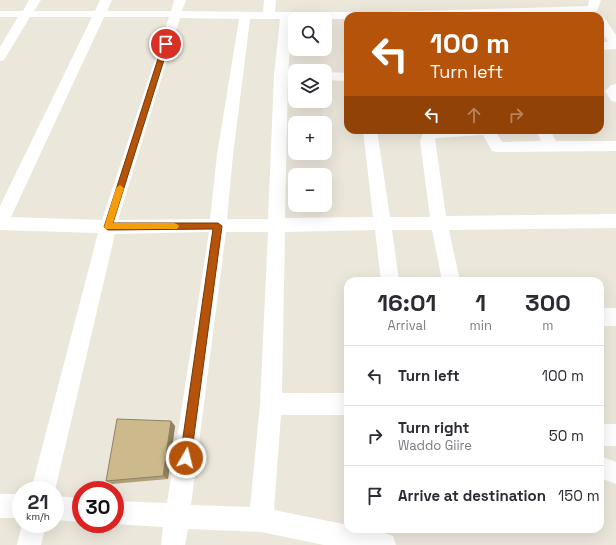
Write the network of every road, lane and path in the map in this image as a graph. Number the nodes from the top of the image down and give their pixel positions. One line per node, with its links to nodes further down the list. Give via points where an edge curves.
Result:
1 (35, 0): 15 (street)
2 (106, 0): 16 (street)
3 (180, 0): 17 (street)
4 (270, 0): 19 (street)
5 (384, 0): 10 (street)
6 (454, 0): 11 (street)
7 (525, 0): 12 (street)
8 (595, 8): 13 (street)
9 (344, 12): 19 (street, via 326,11)
10 (386, 12)
11 (451, 12)
12 (532, 12)
13 (545, 12)
14 (0, 14): 15 (street)
15 (26, 14): 16 (street); 23 (street)
16 (99, 14): 17 (street); 36 (street)
17 (175, 14): 18 (street); 41 (street)
18 (245, 16): 19 (street); 39 (street, via 225,155)
19 (278, 16): 24 (street)
20 (604, 25): 21 (street)
21 (616, 44): 22 (street)
22 (604, 46)
23 (0, 57)
24 (288, 75): 40 (street)
25 (332, 76): 26 (street)
26 (344, 77)
27 (616, 88): 28 (street, via 612,91)
28 (616, 98)
29 (371, 134): 37 (street)
30 (432, 134): 38 (street, via 427,141)
31 (490, 134): 33 (street, via 497,147)
32 (545, 134): 33 (street)
33 (551, 146): 34 (street)
34 (616, 146)
35 (616, 222): 38 (street)
36 (0, 223): 41 (street)
37 (382, 224): 38 (street); 40 (street); 42 (street)
38 (439, 224): 43 (street)
39 (218, 226): 40 (street); 41 (street); 56 (street)
40 (277, 226): 46 (street)
41 (108, 227): 52 (street)
42 (389, 277)
43 (450, 277)
44 (604, 317): 45 (street)
45 (616, 317)
46 (271, 404): 47 (street); 57 (street)
47 (344, 404)
48 (604, 435): 49 (street)
49 (616, 435)
50 (604, 468): 51 (street)
51 (616, 473)
52 (45, 481)
53 (0, 506): 54 (street)
54 (12, 506)
55 (124, 513): 56 (street)
56 (177, 517): 57 (street); 61 (street)
57 (261, 520): 59 (street)
58 (32, 533): 60 (street)
59 (316, 538): 62 (street)
60 (29, 545)
61 (174, 545)
62 (384, 545)

